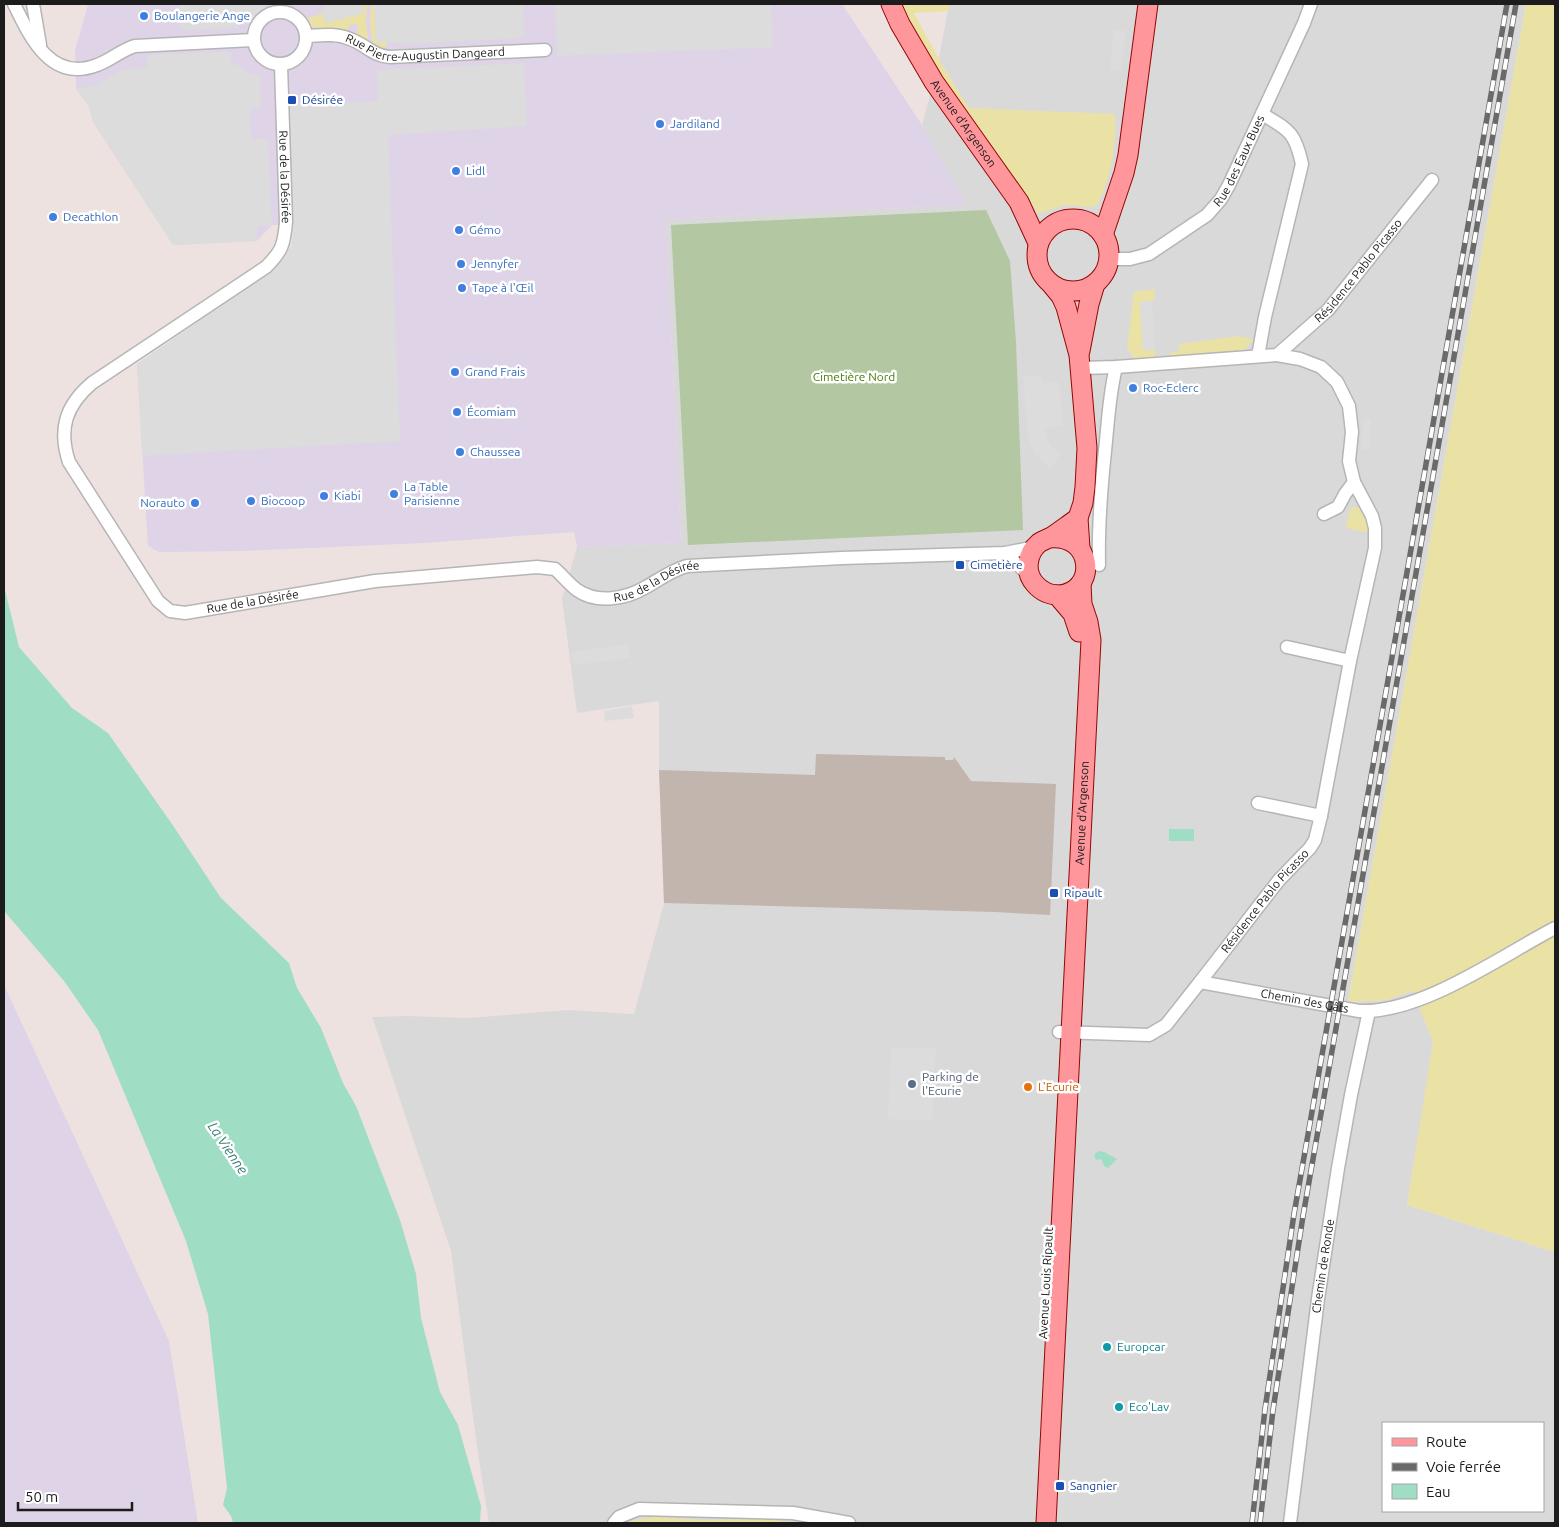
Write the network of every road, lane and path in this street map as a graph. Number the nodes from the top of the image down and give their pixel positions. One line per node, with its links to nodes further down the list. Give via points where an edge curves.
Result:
1 (14, 4): 11 (street, via 26,30)
2 (33, 4): 11 (street)
3 (887, 4): 8 (main road)
4 (891, 4): 8 (main road, Avenue d'Argenson)
5 (1148, 4): 16 (main road, via 1128,155)
6 (1311, 4): 14 (street, Rue des Eaux Bues)
7 (277, 8): 9 (street, via 294,15); 10 (street, via 256,26)
8 (900, 24): 17 (main road, Avenue d'Argenson, via 934,82 1019,202)
9 (306, 36): 12 (street, Rue Pierre-Augustin Dangeard, via 343,36 373,53 390,58); 13 (street, via 300,56)
10 (253, 40): 11 (street, via 135,46 110,60 86,68 67,68 48,58); 13 (street, via 262,58)
11 (41, 50)
12 (545, 50)
13 (281, 65): 30 (street, Rue de la Désirée, via 286,222 278,256 92,383 73,402 65,422 64,442 69,462 158,601 170,611 186,613 375,580 537,568 554,568 585,595 605,599 643,588 687,566)
14 (1262, 114): 18 (street, Rue des Eaux Bues, via 1221,199 1207,215 1145,256); 22 (street, via 1287,130 1298,145 1302,164 1264,317)
15 (1432, 180): 21 (street, Résidence Pablo Picasso, via 1328,310)
16 (1103, 235): 17 (main road, via 1088,222 1069,219 1050,227); 18 (main road)
17 (1038, 242): 20 (main road, via 1038,266)
18 (1109, 260): 19 (main road, via 1107,269)
19 (1095, 284): 20 (main road, via 1078,291 1060,290); 23 (main road)
20 (1052, 285): 23 (main road, via 1066,307)
21 (1277, 355): 22 (street, Résidence Pablo Picasso); 25 (street, Résidence Pablo Picasso, via 1300,359 1320,368 1337,382 1349,406 1352,432 1349,461)
22 (1258, 356): 24 (street, Résidence Pablo Picasso)
23 (1080, 361): 24 (street, Résidence Pablo Picasso); 27 (main road, via 1086,420 1086,464 1083,503)
24 (1116, 367): 31 (street, via 1102,487)
25 (1354, 482): 26 (street, via 1338,507); 36 (street, Résidence Pablo Picasso, via 1372,516 1376,537)
26 (1324, 514)
27 (1078, 518): 28 (main road); 29 (main road)
28 (1042, 543): 29 (main road, via 1058,537 1074,542); 30 (street, Rue de la Désirée); 32 (main road, via 1028,563)
29 (1080, 548): 33 (main road, via 1086,565)
30 (1005, 552): 32 (street)
31 (1099, 565)
32 (1029, 575): 34 (main road, via 1040,590)
33 (1081, 583): 34 (main road, via 1071,591); 42 (main road, Avenue d'Argenson, via 1082,604 1091,640)
34 (1057, 595): 42 (main road, Avenue d'Argenson, via 1076,619 1080,640)
35 (1286, 647): 36 (street)
36 (1350, 661): 38 (street, Résidence Pablo Picasso)
37 (1258, 803): 38 (street)
38 (1321, 816): 40 (street, Résidence Pablo Picasso, via 1310,848 1279,880)
39 (1555, 928): 41 (street, Chemin des Gâts, via 1448,986 1394,1007)
40 (1200, 982): 41 (street, Chemin des Gâts); 42 (street, via 1166,1025 1149,1034)
41 (1368, 1011): 47 (street, Chemin de Ronde, via 1350,1095 1318,1299)
42 (1065, 1038): 45 (main road, Avenue Louis Ripault); 46 (main road, Avenue Louis Ripault)
43 (614, 1523): 44 (street, via 619,1516 639,1509 793,1513)
44 (850, 1523)
45 (1033, 1523)
46 (1046, 1523)
47 (1290, 1523)

